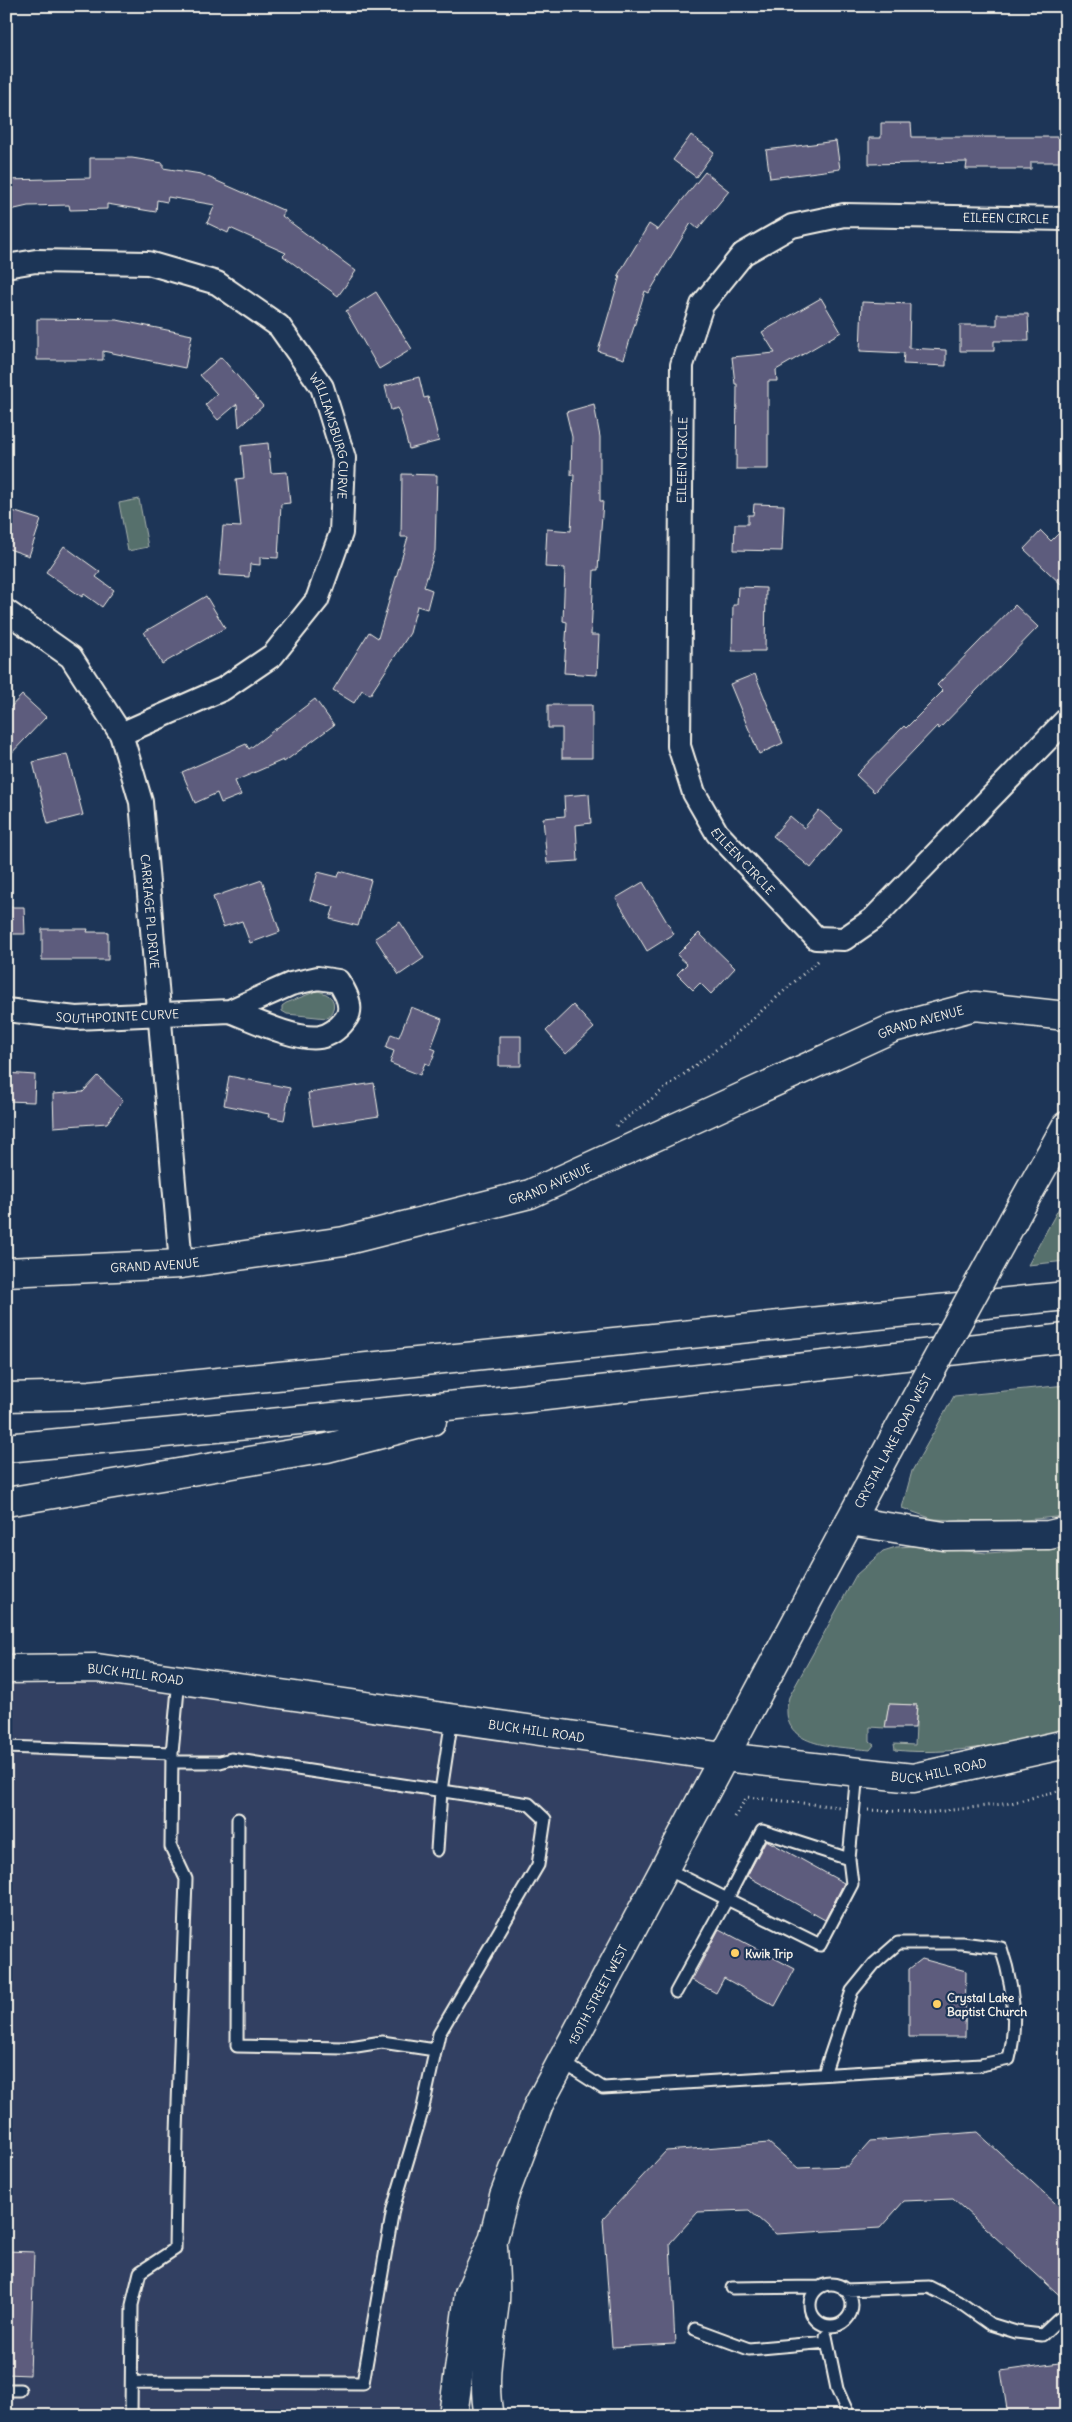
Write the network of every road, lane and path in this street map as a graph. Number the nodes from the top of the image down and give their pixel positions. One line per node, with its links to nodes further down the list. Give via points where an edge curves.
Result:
1 (1066, 219): 6 (street, EILEEN CIRCLE, via 844,215 792,226 743,254 702,305 682,365 679,746 694,793 717,833 816,938)
2 (6, 266): 5 (street, WILLIAMSBURG CURVE, via 36,261 148,263 217,283 279,326 322,386 344,458 341,533 317,600 273,655 224,689)
3 (6, 611): 5 (street, CARRIAGE PL DRIVE, via 71,657)
4 (1066, 720): 6 (street, via 873,918)
5 (121, 734): 9 (street, CARRIAGE PL DRIVE, via 141,802)
6 (838, 939): 11 (path, via 827,953 730,1039)
7 (6, 1010): 9 (street, SOUTHPOINTE CURVE, via 76,1018)
8 (230, 1011): 9 (street, SOUTHPOINTE CURVE)
9 (160, 1015): 13 (street, CARRIAGE PL DRIVE)
10 (1066, 1016): 13 (main road, GRAND AVENUE, via 975,1006 893,1028 530,1194 344,1241)
11 (616, 1126)
12 (1066, 1126): 21 (main road, CRYSTAL LAKE ROAD WEST, bridge)
13 (181, 1264): 14 (main road, GRAND AVENUE)
14 (6, 1272)
15 (1066, 1296): 17 (main road, via 90,1395)
16 (1066, 1338): 18 (main road)
17 (6, 1397)
18 (510, 1400): 19 (main road); 20 (main road, via 327,1448)
19 (6, 1448)
20 (6, 1502)
21 (850, 1521): 22 (main road, via 944,1536 1050,1535); 29 (main road, CRYSTAL LAKE ROAD WEST)
22 (1066, 1531)
23 (6, 1670): 24 (main road, BUCK HILL ROAD, via 98,1668)
24 (179, 1679): 25 (main road, BUCK HILL ROAD); 28 (lane)
25 (452, 1718): 29 (main road, BUCK HILL ROAD); 32 (lane)
26 (1066, 1744): 30 (main road, BUCK HILL ROAD, via 913,1778)
27 (6, 1747): 28 (lane)
28 (172, 1757): 32 (lane, via 220,1762 231,1759); 52 (lane, via 171,1847 186,1880 176,2249 140,2272 132,2305)
29 (724, 1757): 30 (main road, BUCK HILL ROAD); 38 (main road, 150TH STREET WEST)
30 (857, 1772): 33 (lane)
31 (1066, 1789): 33 (path, via 1011,1803 927,1813)
32 (441, 1791): 36 (lane); 41 (lane, via 529,1804 545,1819 538,1865 439,2034)
33 (853, 1809): 34 (path, via 747,1797); 37 (lane)
34 (734, 1817)
35 (238, 1819): 41 (lane, via 237,2046 344,2048 382,2042)
36 (437, 1850)
37 (848, 1859): 39 (lane, via 762,1831); 39 (lane, via 852,1884 820,1945)
38 (664, 1868): 39 (lane); 42 (main road, 150TH STREET WEST)
39 (727, 1899): 40 (lane)
40 (676, 1992)
41 (435, 2050): 52 (lane, via 422,2112 393,2209 363,2383)
42 (561, 2061): 43 (lane, via 603,2088); 44 (main road, 150TH STREET WEST, via 521,2147)
43 (824, 2074): 43 (lane, via 981,2065 1009,2059 1015,2035 1010,1976 1001,1948 962,1943 898,1943 874,1964 852,1991)
44 (493, 2240): 56 (main road, 150TH STREET WEST, via 469,2294); 57 (main road, 150TH STREET WEST, via 495,2299 486,2367)
45 (819, 2287): 46 (lane); 47 (lane, via 835,2284); 49 (lane, via 809,2302 817,2323)
46 (732, 2288)
47 (844, 2290): 48 (lane, via 929,2286 990,2324 1016,2332 1042,2335); 49 (lane, via 853,2303 848,2320 840,2326)
48 (1059, 2319)
49 (824, 2327): 51 (lane)
50 (695, 2329): 51 (lane, via 749,2349)
51 (827, 2342): 58 (lane, via 837,2389)
52 (132, 2382): 55 (lane)
53 (6, 2390): 54 (lane)
54 (20, 2390)
55 (132, 2416)
56 (453, 2416)
57 (489, 2416)
58 (849, 2416)

